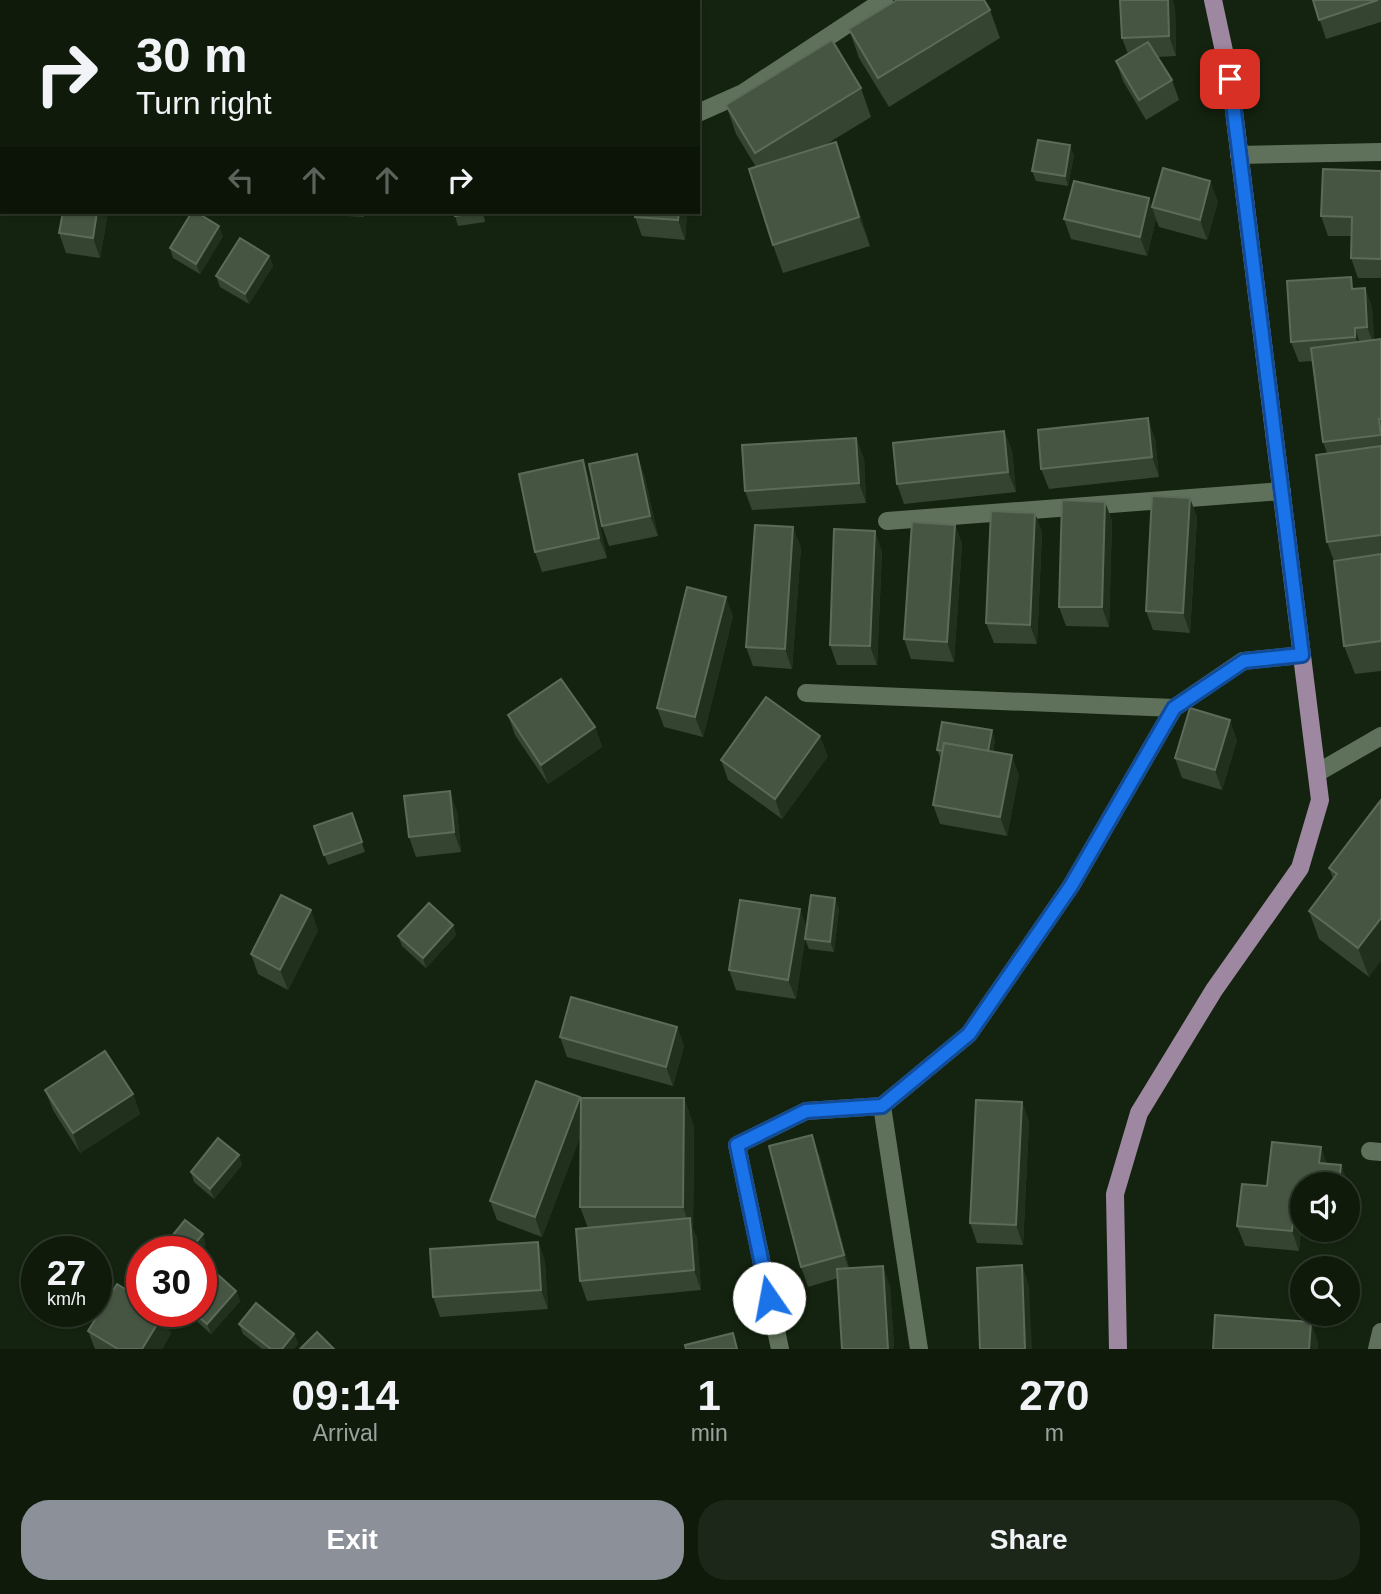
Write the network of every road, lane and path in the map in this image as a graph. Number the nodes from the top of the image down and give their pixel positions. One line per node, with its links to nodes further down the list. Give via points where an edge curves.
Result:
1 (884, 0): 3 (street, via 743,93)
2 (1213, 0): 5 (main road, via 1230,79)
3 (700, 112)
4 (1381, 152): 5 (street)
5 (1239, 155): 6 (main road)
6 (1282, 491): 7 (street); 8 (main road)
7 (887, 521)
8 (1302, 655): 10 (street, via 1244,661); 12 (main road)
9 (806, 692): 10 (street)
10 (1174, 708): 13 (street, via 1071,886 969,1034)
11 (1381, 736): 12 (street)
12 (1317, 773): 17 (main road, via 1321,800 1300,868 1214,990 1139,1113 1115,1194)
13 (882, 1106): 15 (street, via 806,1111 737,1145); 16 (street)
14 (1381, 1332): 18 (street)
15 (780, 1349)
16 (919, 1349)
17 (1118, 1349)
18 (1377, 1349)

